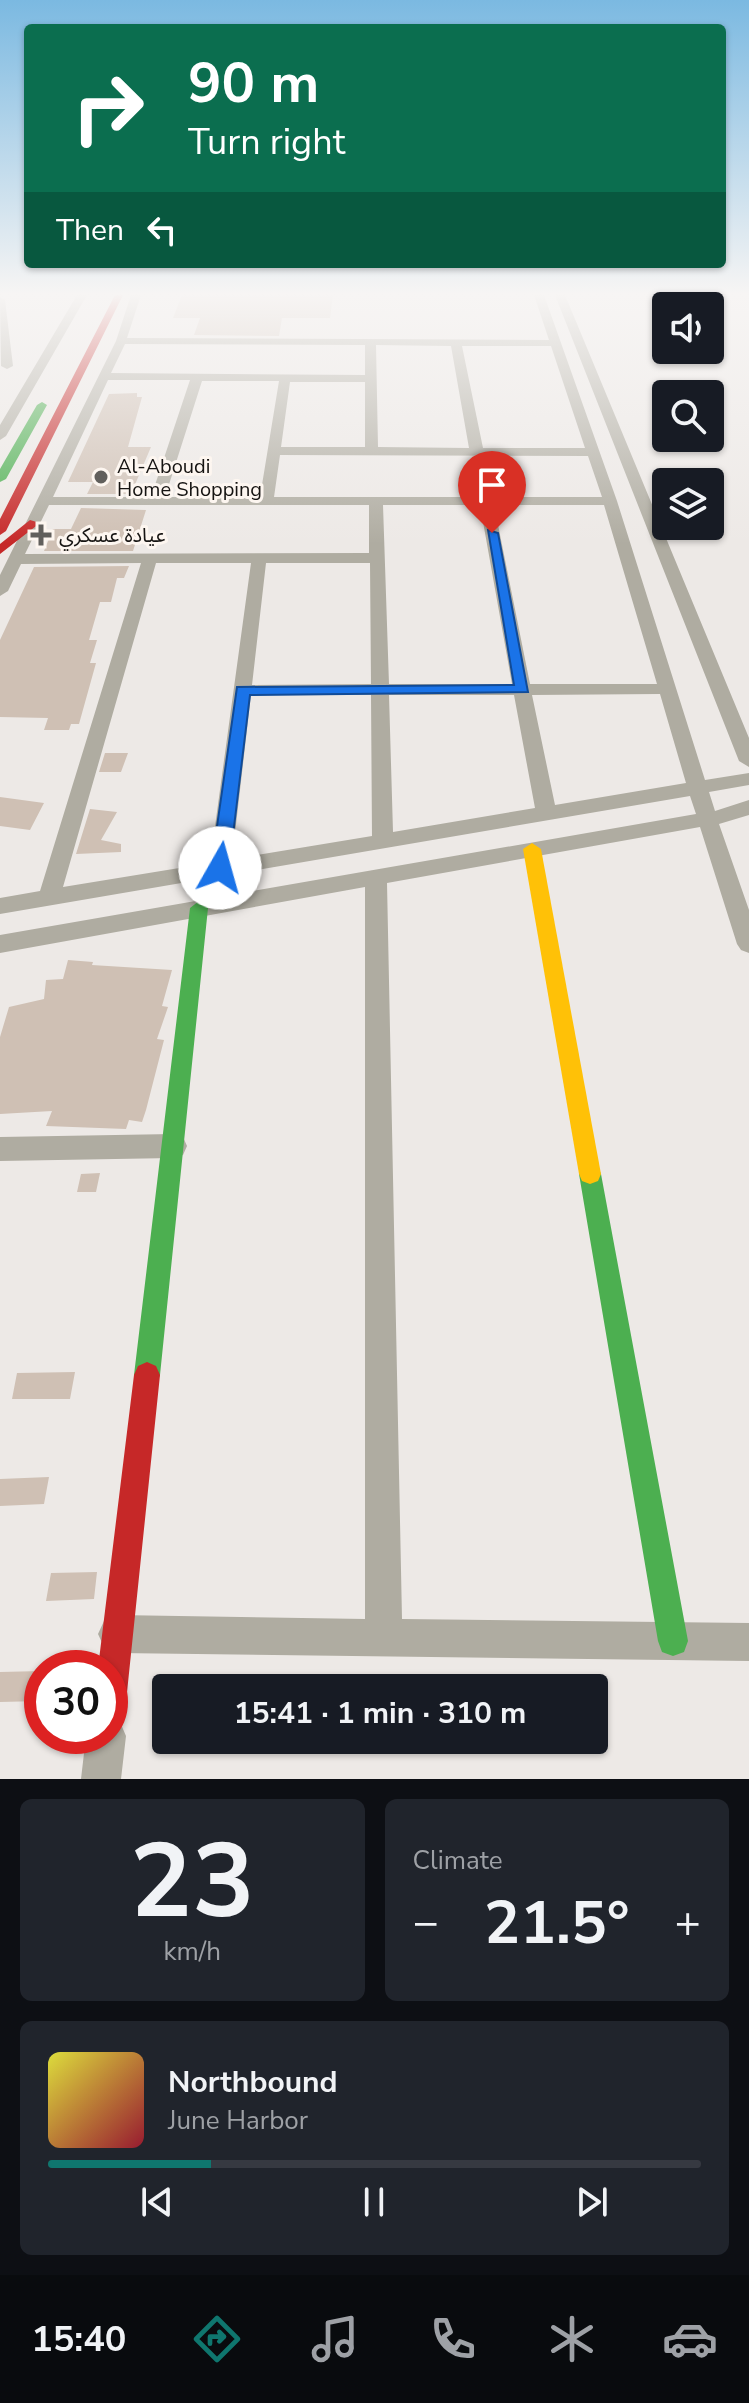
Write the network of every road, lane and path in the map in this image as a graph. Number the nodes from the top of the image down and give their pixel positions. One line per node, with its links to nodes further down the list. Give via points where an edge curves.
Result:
1 (16, 378): 12 (street)
2 (58, 378): 18 (main road)
3 (77, 378): 26 (main road)
4 (103, 378): 19 (street)
5 (197, 378): 20 (street)
6 (285, 378): 14 (street)
7 (287, 378): 11 (street)
8 (463, 378): 17 (street)
9 (567, 378): 16 (street)
10 (594, 378): 36 (street)
11 (371, 379): 15 (street)
12 (6, 416): 13 (street)
13 (0, 436)
14 (274, 451): 15 (street); 21 (street)
15 (372, 452): 17 (street)
16 (593, 452): 17 (street); 22 (street)
17 (477, 453)
18 (0, 479)
19 (44, 501): 20 (street); 25 (street)
20 (157, 501): 21 (street)
21 (266, 501): 23 (street)
22 (610, 501): 24 (street); 33 (street)
23 (376, 502): 24 (street); 30 (street)
24 (486, 502): 32 (street)
25 (34, 523): 27 (main road)
26 (0, 531)
27 (8, 555): 28 (street); 31 (street)
28 (150, 558): 29 (street); 46 (street)
29 (259, 558): 30 (street); 34 (street)
30 (377, 558): 35 (street)
31 (0, 591)
32 (522, 689): 33 (street); 35 (street); 40 (street)
33 (669, 689): 38 (street)
34 (243, 690): 35 (street); 44 (street)
35 (380, 690): 42 (street)
36 (749, 761)
37 (749, 779): 38 (street)
38 (697, 787): 40 (street); 41 (street)
39 (749, 807): 41 (street)
40 (546, 813): 42 (street)
41 (707, 818): 43 (street); 50 (street)
42 (383, 841): 44 (street)
43 (532, 849): 45 (street); 55 (main road)
44 (220, 868): 46 (street)
45 (376, 877): 48 (street); 54 (street)
46 (49, 897): 47 (street)
47 (0, 906)
48 (199, 908): 49 (street); 51 (main road)
49 (0, 944)
50 (749, 944)
51 (173, 1146): 52 (street); 53 (main road)
52 (0, 1149)
53 (117, 1634): 54 (street); 57 (main road)
54 (384, 1638): 55 (street)
55 (673, 1641): 56 (street)
56 (749, 1642)
57 (115, 1650)
58 (104, 1754): 59 (street)
59 (101, 1779)

